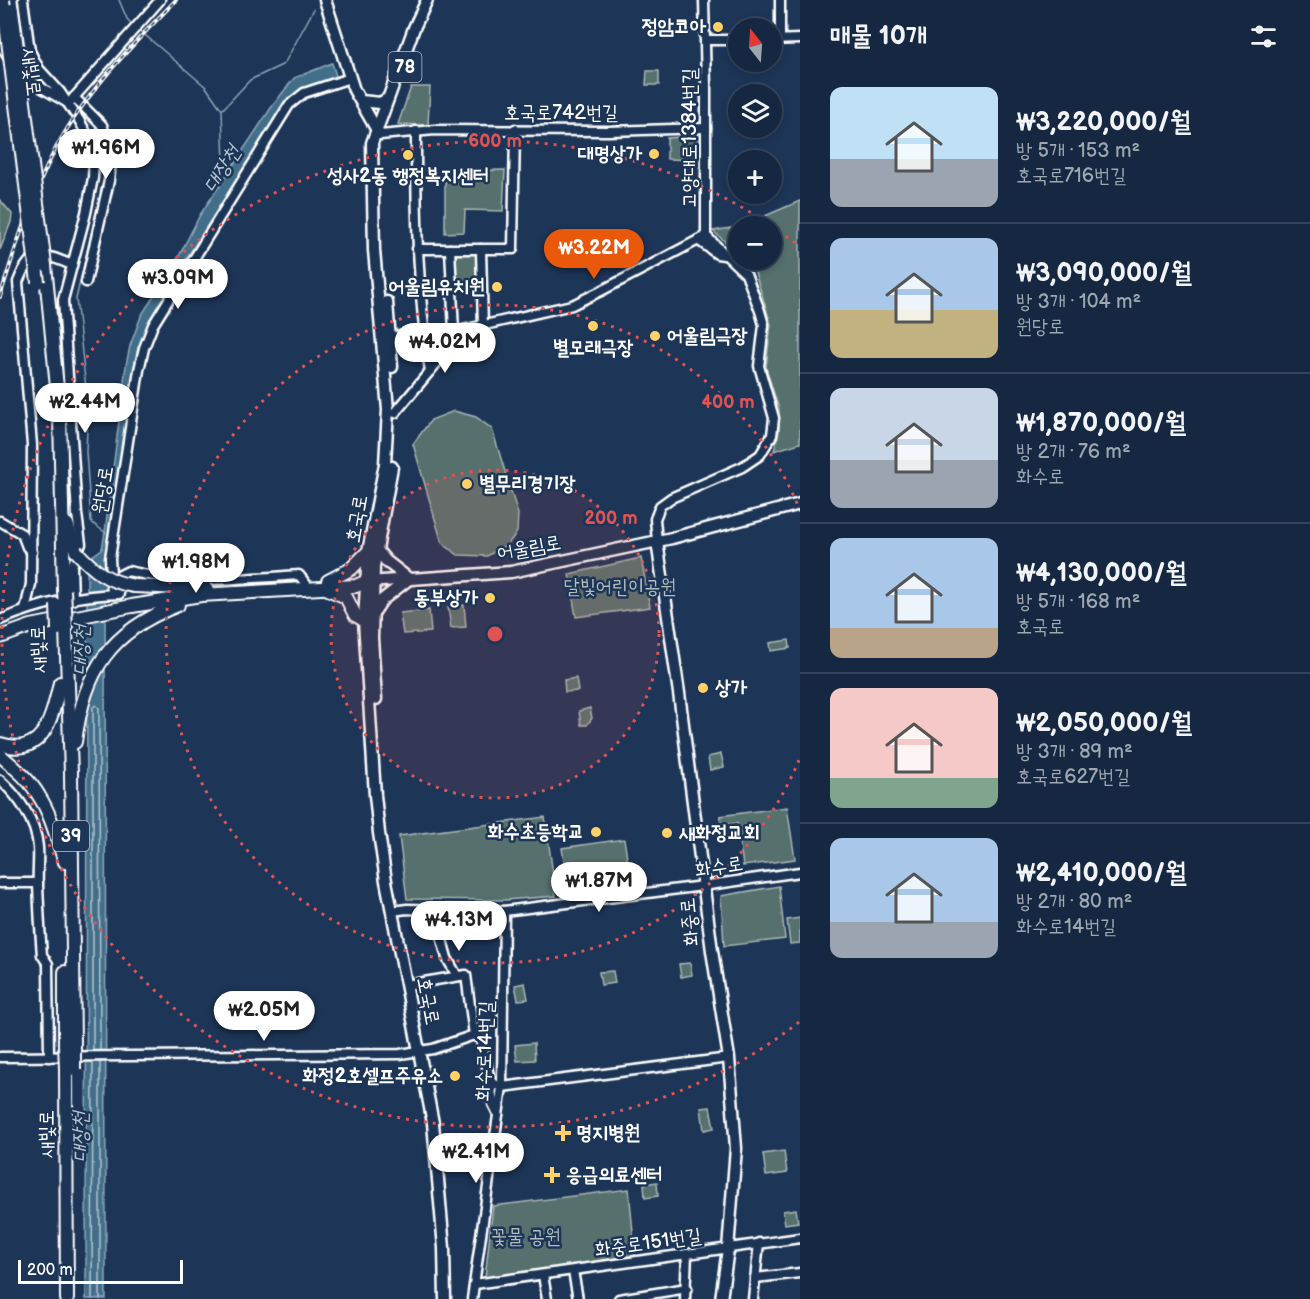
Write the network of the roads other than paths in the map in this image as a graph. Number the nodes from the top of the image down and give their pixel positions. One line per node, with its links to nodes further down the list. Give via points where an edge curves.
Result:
1 (3, 0): 48 (highway, 새빛로 / 39, bridge, via 45,334)
2 (11, 0): 37 (highway, 새빛로 / 39, bridge, via 45,265 60,418)
3 (23, 0): 18 (street, via 30,51 39,69)
4 (160, 0): 18 (street)
5 (325, 0): 16 (main road)
6 (427, 0): 17 (main road, 호국로 / 78)
7 (433, 0): 23 (main road, 호국로 / 78)
8 (704, 0): 12 (street, 고양대로1384번길)
9 (780, 0): 10 (street)
10 (778, 18)
11 (800, 39): 14 (street)
12 (706, 40): 13 (street, 고양대로1384번길); 20 (street, 고양대로1384번길)
13 (728, 40)
14 (782, 40)
15 (0, 44): 18 (street, via 22,78)
16 (350, 78): 19 (main road); 47 (street, 원당로, via 304,93 289,105 153,326 140,370 110,558)
17 (387, 99): 19 (main road, via 380,103); 23 (main road, 호국로 / 78)
18 (71, 100): 28 (street, via 94,156 93,178); 29 (street, via 102,125 112,154)
19 (360, 101): 23 (main road)
20 (706, 128): 21 (street, 호국로742번길); 24 (street, 고양대로1384번길)
21 (515, 129): 22 (street, 호국로742번길); 27 (street, via 513,249)
22 (416, 131): 23 (street, 호국로742번길); 25 (street)
23 (378, 132): 33 (main road, 호국로 / 78)
24 (702, 238): 30 (street, via 572,305); 39 (street, via 746,274 764,325 759,366 774,418 772,435 760,455 742,467 660,506 655,519)
25 (417, 249): 26 (street); 32 (street)
26 (450, 249): 27 (street); 31 (street)
27 (481, 249): 30 (street)
28 (72, 265): 41 (street, via 47,255 34,256 24,265 18,282 32,446); 48 (street, via 63,300 81,544 72,566)
29 (86, 282)
30 (483, 327): 31 (street); 34 (street, via 453,347)
31 (454, 332): 32 (street)
32 (424, 335): 33 (street); 34 (street)
33 (386, 337): 35 (main road, 호국로 / 78); 40 (main road, 호국로 / 78, via 385,464)
34 (430, 371): 35 (street)
35 (395, 413): 40 (main road, 호국로 / 78, via 392,466)
36 (800, 504): 39 (main road, 어울림로)
37 (62, 505): 46 (highway, bridge, via 76,551 109,580 134,586); 48 (highway, 새빛로 / 39)
38 (0, 521): 41 (street, via 22,534)
39 (657, 541): 42 (main road, 어울림로, via 511,572); 66 (main road, 화중로)
40 (373, 551): 42 (main road); 43 (main road, 호국로 / 78); 45 (highway)
41 (32, 552): 51 (street)
42 (409, 579): 43 (main road, 어울림로); 52 (main road, via 382,600)
43 (369, 582): 45 (highway, via 356,586); 52 (main road, 호국로 / 78)
44 (306, 584): 45 (highway); 46 (highway); 47 (street, via 299,575 202,581 128,571 120,575 119,594)
45 (327, 585): 49 (highway); 52 (highway, via 346,597 355,615)
46 (233, 588): 50 (highway)
47 (110, 594): 48 (street)
48 (68, 595): 51 (street); 54 (highway, 새빛로 / 39, bridge)
49 (201, 596): 50 (highway); 60 (highway, via 143,620 100,662 78,715)
50 (131, 604): 54 (highway)
51 (25, 610): 53 (street)
52 (368, 618): 67 (main road, 호국로 / 78, via 375,795)
53 (0, 620)
54 (66, 622): 55 (highway, via 29,622); 56 (highway, via 31,626); 57 (highway, 새빛로 / 39); 60 (highway, 새빛로 / 39)
55 (0, 632)
56 (0, 637)
57 (60, 683): 58 (highway, via 44,733 23,746); 62 (highway, 새빛로 / 39)
58 (0, 744)
59 (0, 755): 62 (highway, via 38,794 50,816)
60 (71, 773): 73 (highway, 새빛로 / 39)
61 (0, 780): 65 (street, via 31,822 38,846)
62 (65, 862): 73 (highway, 새빛로 / 39)
63 (800, 872): 66 (street, 화수로)
64 (0, 883): 65 (street)
65 (38, 883): 75 (street, via 42,955 48,964)
66 (705, 885): 68 (street, 화수로); 77 (main road, 화중로)
67 (395, 911): 68 (street, 화수로); 71 (main road, 호국로 / 78); 74 (main road, 호국로 / 78)
68 (504, 911): 79 (street, 화수로14번길)
69 (441, 936): 70 (street, 호국로)
70 (457, 976): 71 (street, 호국로); 72 (street, 호국로, via 466,975)
71 (412, 984): 74 (main road, 호국로 / 78)
72 (474, 1035): 74 (street, 호국로); 78 (street, 호국로, via 481,1040)
73 (70, 1044): 81 (highway, 새빛로 / 39, bridge)
74 (422, 1051): 75 (street); 94 (main road, 호국로 / 78, via 433,1124); 95 (main road, 호국로 / 78, via 439,1124)
75 (49, 1056): 76 (street)
76 (0, 1057)
77 (729, 1058): 79 (street); 84 (main road, 화중로, via 736,1148)
78 (490, 1080): 79 (street); 80 (street, 호국로, via 493,1104)
79 (502, 1087): 80 (street, 화수로14번길)
80 (499, 1115): 90 (street, 화수로14번길)
81 (71, 1125): 92 (highway, 새빛로 / 39); 93 (highway, 새빛로 / 39)
82 (800, 1238): 83 (street, 화중로151번길)
83 (759, 1243): 84 (street, 화중로151번길); 89 (street)
84 (728, 1249): 85 (street, 화중로151번길); 101 (main road, 화중로)
85 (687, 1254): 86 (street, 화중로151번길); 91 (street)
86 (573, 1271): 88 (street, 화중로151번길); 98 (street, 화중로151번길)
87 (800, 1273): 89 (street)
88 (543, 1275): 90 (street, 화중로151번길); 97 (street)
89 (755, 1278): 102 (street)
90 (475, 1284): 96 (street, 화수로14번길)
91 (687, 1288): 99 (street); 100 (street)
92 (67, 1299)
93 (76, 1299)
94 (445, 1299)
95 (452, 1299)
96 (472, 1299)
97 (547, 1299)
98 (578, 1299)
99 (619, 1299)
100 (685, 1299)
101 (721, 1299)
102 (753, 1299)

